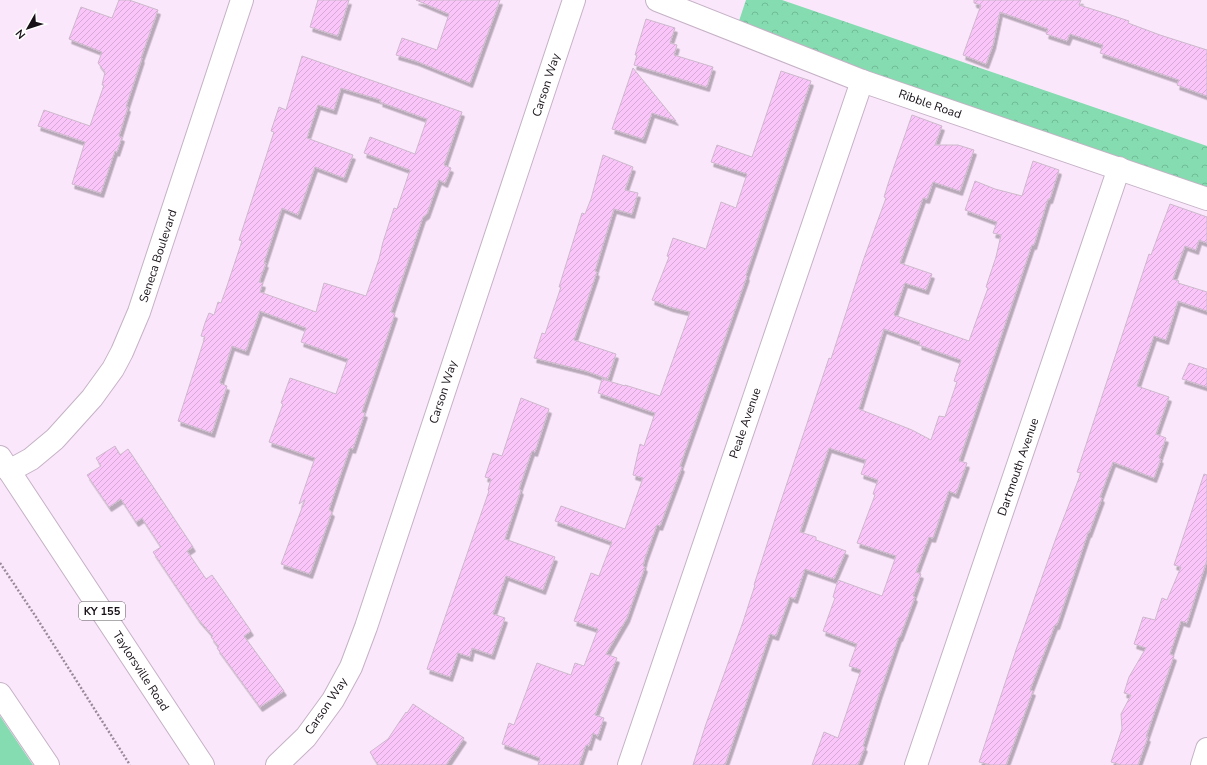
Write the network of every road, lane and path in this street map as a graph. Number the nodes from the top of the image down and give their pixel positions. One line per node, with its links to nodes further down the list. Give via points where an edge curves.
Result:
1 (242, 0): 7 (street, Seneca Boulevard, via 139,312 122,352 92,398 55,439 32,459)
2 (574, 0): 14 (street, Carson Way, via 351,668 333,700 306,737)
3 (657, 0): 4 (street, Ribble Road)
4 (862, 81): 5 (street, Ribble Road); 15 (street, Peale Avenue)
5 (1119, 168): 6 (street, Ribble Road); 16 (street, Dartmouth Avenue)
6 (1207, 199)
7 (5, 464): 13 (street, Taylorsville Road / KY 155)
8 (0, 563): 12 (path)
9 (0, 694): 11 (street)
10 (1207, 749): 17 (street)
11 (48, 765)
12 (130, 765)
13 (203, 765)
14 (277, 765)
15 (629, 765)
16 (916, 765)
17 (1202, 765)

